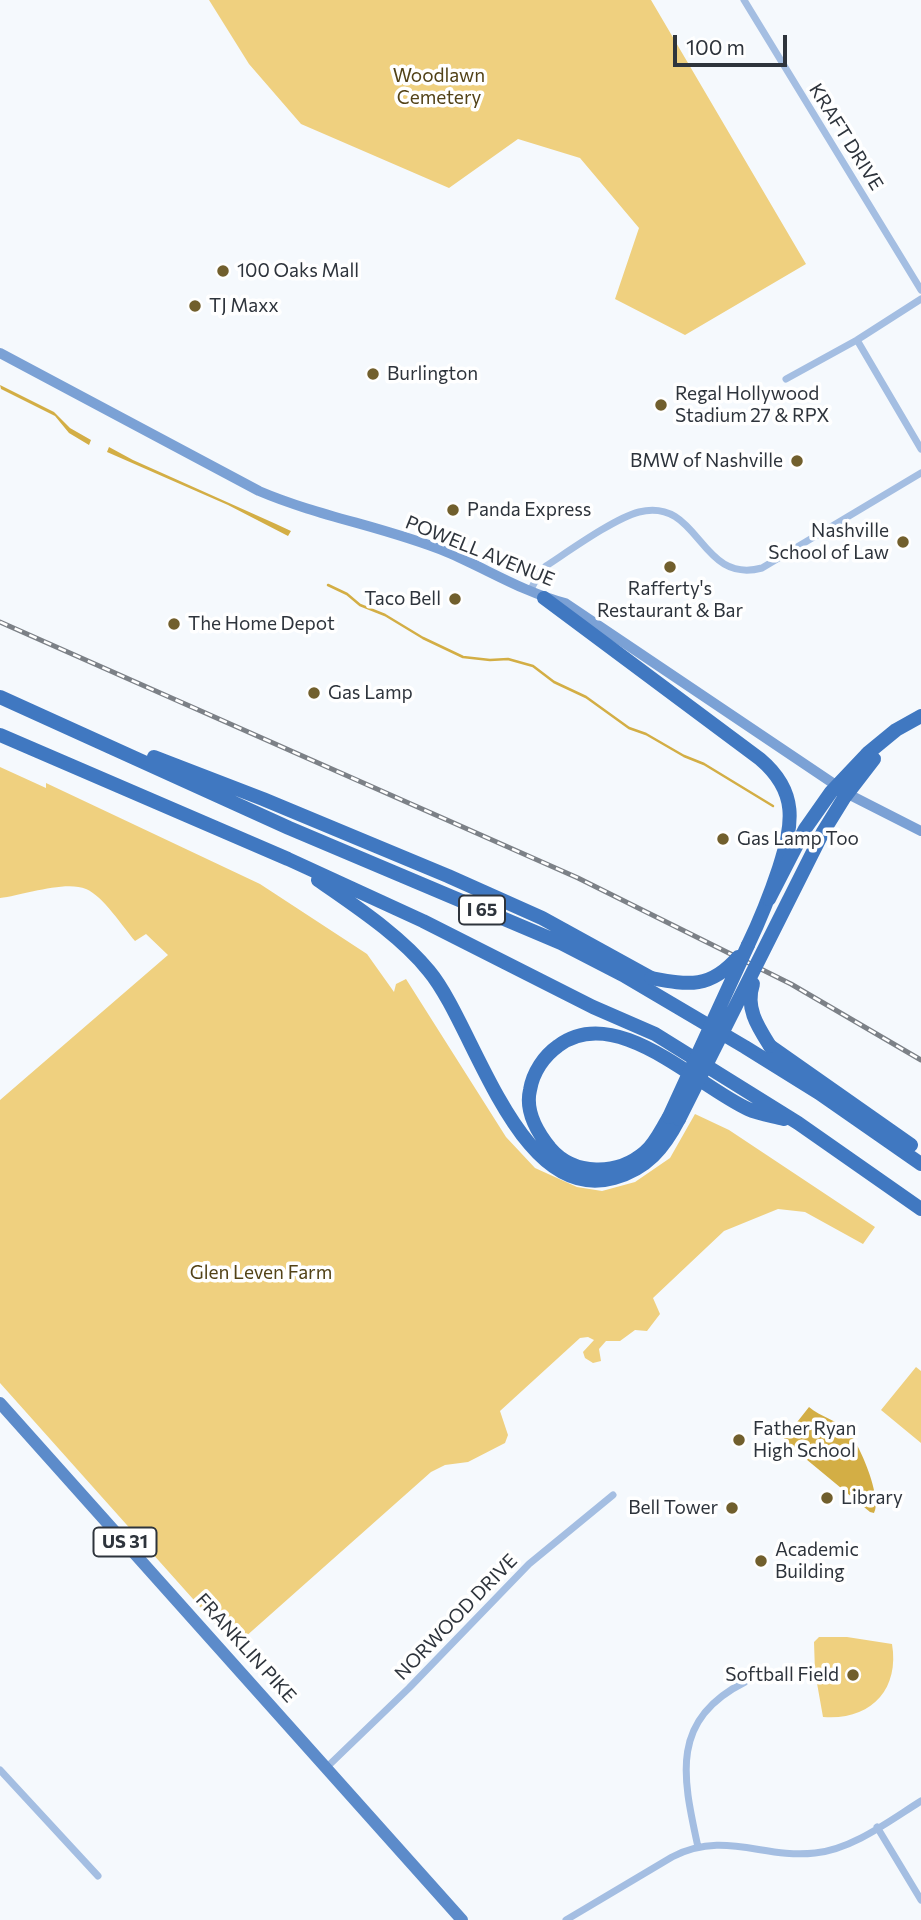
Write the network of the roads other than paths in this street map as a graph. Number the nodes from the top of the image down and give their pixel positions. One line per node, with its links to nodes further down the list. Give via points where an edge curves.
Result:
1 (744, 0): 2 (street, KRAFT DRIVE)
2 (921, 290)
3 (921, 299): 4 (street)
4 (857, 340): 6 (street); 7 (street)
5 (0, 353): 9 (main road, POWELL AVENUE, via 259,491 446,552)
6 (786, 379)
7 (921, 449)
8 (921, 473): 9 (street, via 762,568 740,570 724,565 710,555 682,519 648,510 626,517 546,566 540,572)
9 (537, 594): 16 (main road, POWELL AVENUE, via 565,603); 20 (highway, bridge, via 760,759 782,783 790,807 790,828)
10 (0, 697): 11 (highway, I 65)
11 (17, 705): 21 (highway, bridge, via 440,873 542,918 651,978 687,985 706,981 728,969); 26 (highway, I 65, via 289,828 561,943 745,1046)
12 (921, 716): 15 (highway, via 896,730)
13 (921, 725): 15 (highway)
14 (0, 735): 19 (highway, I 65)
15 (871, 756): 20 (highway, bridge, via 831,792 805,829); 22 (highway, bridge, via 823,832)
16 (879, 811): 17 (main road); 18 (main road, POWELL AVENUE)
17 (921, 822)
18 (921, 831)
19 (288, 859): 23 (highway, via 377,922 429,971 465,1029 511,1122 552,1167 588,1181 621,1176 667,1143); 24 (highway, I 65, via 655,1034)
20 (769, 899): 21 (highway)
21 (748, 945): 23 (highway, bridge)
22 (763, 953): 23 (highway, bridge); 25 (highway, bridge, via 749,995 753,1018 770,1046)
23 (674, 1118): 24 (highway, via 647,1151 631,1162 603,1170 577,1167 562,1161 541,1136 529,1108 529,1093 544,1059 558,1045 603,1032 640,1046 748,1109)
24 (798, 1124): 27 (highway, I 65)
25 (921, 1153)
26 (921, 1164)
27 (921, 1209)
28 (0, 1403): 31 (main road, FRANKLIN PIKE / US 31)
29 (613, 1495): 31 (street, NORWOOD DRIVE, via 529,1563)
30 (745, 1682): 35 (street, via 708,1709 690,1743 685,1780)
31 (327, 1767): 38 (main road, FRANKLIN PIKE / US 31)
32 (0, 1770): 36 (street)
33 (921, 1801): 34 (street)
34 (877, 1827): 35 (street, via 849,1843 816,1853 732,1845); 37 (street)
35 (698, 1847): 39 (street, via 672,1857)
36 (98, 1876)
37 (921, 1900)
38 (462, 1920)
39 (566, 1920)

